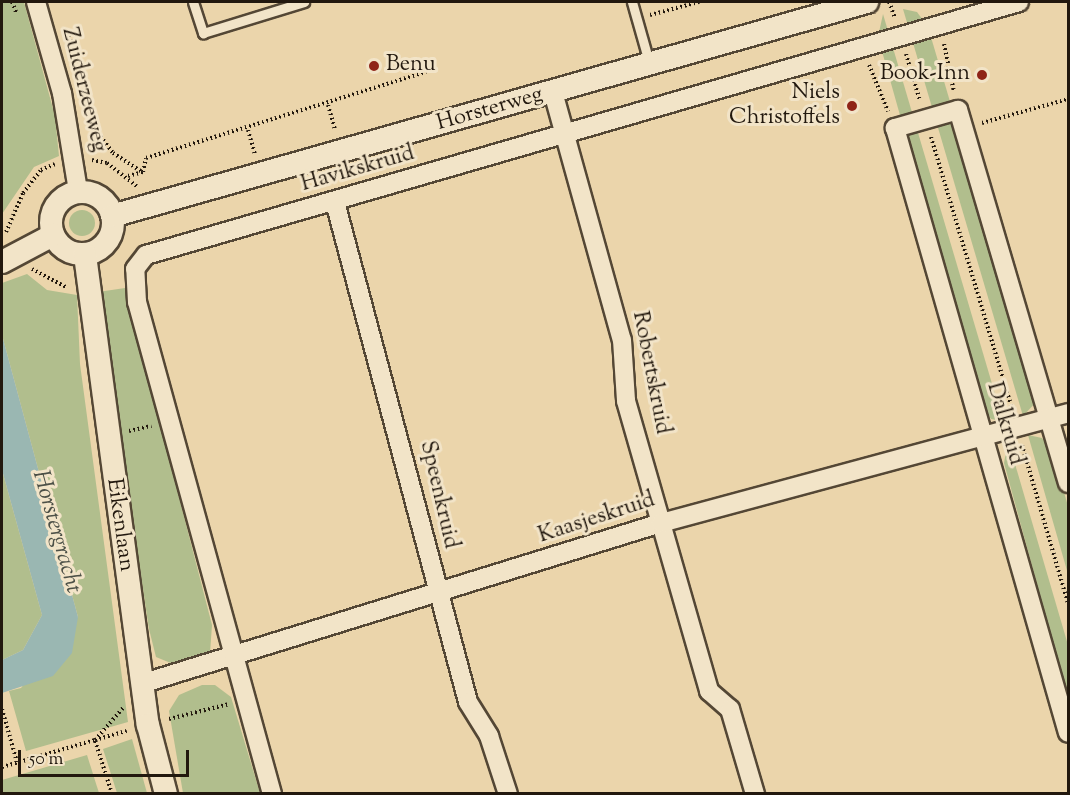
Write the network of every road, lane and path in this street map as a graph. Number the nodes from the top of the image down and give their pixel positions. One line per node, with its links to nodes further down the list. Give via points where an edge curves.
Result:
1 (36, 2): 26 (street, Zuiderzeeweg)
2 (193, 2): 3 (lane, via 203,33)
3 (304, 2)
4 (632, 2): 9 (lane)
5 (699, 2): 9 (path)
6 (867, 2): 13 (street, Horsterweg)
7 (1019, 2): 10 (street, Havikskruid)
8 (64, 17): 28 (path, via 98,134 113,153)
9 (637, 18): 13 (lane)
10 (939, 24): 11 (street, Havikskruid); 18 (path)
11 (901, 36): 12 (street, Havikskruid); 19 (path, Dalkruid)
12 (863, 47): 20 (path); 24 (street, Havikskruid)
13 (649, 62): 15 (street, Horsterweg)
14 (426, 72): 17 (path)
15 (553, 92): 24 (street, Robertskruid); 32 (street, Horsterweg)
16 (1068, 99): 21 (path)
17 (328, 105): 22 (path); 23 (path, via 336,134)
18 (958, 110): 19 (street); 21 (street, Dalkruid)
19 (925, 118): 20 (street); 40 (path, Dalkruid)
20 (895, 128): 42 (street, Dalkruid)
21 (964, 128): 38 (street, Dalkruid)
22 (248, 130): 25 (path); 28 (path, via 146,158)
23 (332, 135)
24 (565, 135): 31 (street, Havikskruid); 44 (street, Robertskruid, via 622,340 626,401)
25 (256, 158)
26 (76, 160): 27 (path); 30 (street, Zuiderzeeweg); 33 (path, via 41,170 23,193 12,228)
27 (116, 168)
28 (142, 172): 29 (path)
29 (128, 176)
30 (78, 191): 32 (street, via 103,200); 34 (street, via 54,208)
31 (335, 202): 39 (street, Havikskruid, via 146,255 135,269 133,285); 45 (street, Speenkruid, via 379,352)
32 (112, 216): 35 (street, via 108,242)
33 (2, 235)
34 (53, 235): 35 (street, via 61,248); 36 (street)
35 (85, 255): 48 (street, Eikenlaan)
36 (2, 262)
37 (1068, 413): 38 (street, Kaasjeskruid)
38 (1050, 419): 40 (street, Kaasjeskruid); 43 (street, Dalkruid)
39 (169, 421): 41 (path); 47 (street, Havikskruid)
40 (1018, 428): 42 (street, Kaasjeskruid); 46 (path, Dalkruid)
41 (125, 432)
42 (983, 438): 44 (street, Kaasjeskruid); 50 (street, Dalkruid)
43 (1068, 483)
44 (662, 523): 45 (street, Kaasjeskruid); 58 (street, Robertskruid, via 709,691 730,709)
45 (438, 595): 47 (street, Kaasjeskruid); 57 (street, Speenkruid, via 468,702 489,736)
46 (1068, 603)
47 (232, 657): 48 (street, Kaasjeskruid); 56 (street, Havikskruid)
48 (144, 683): 51 (path); 55 (street, Eikenlaan)
49 (2, 711): 52 (path)
50 (1068, 733)
51 (95, 740): 52 (path); 54 (path)
52 (17, 762): 53 (path)
53 (2, 767)
54 (112, 794)
55 (166, 794)
56 (272, 794)
57 (508, 794)
58 (755, 794)

